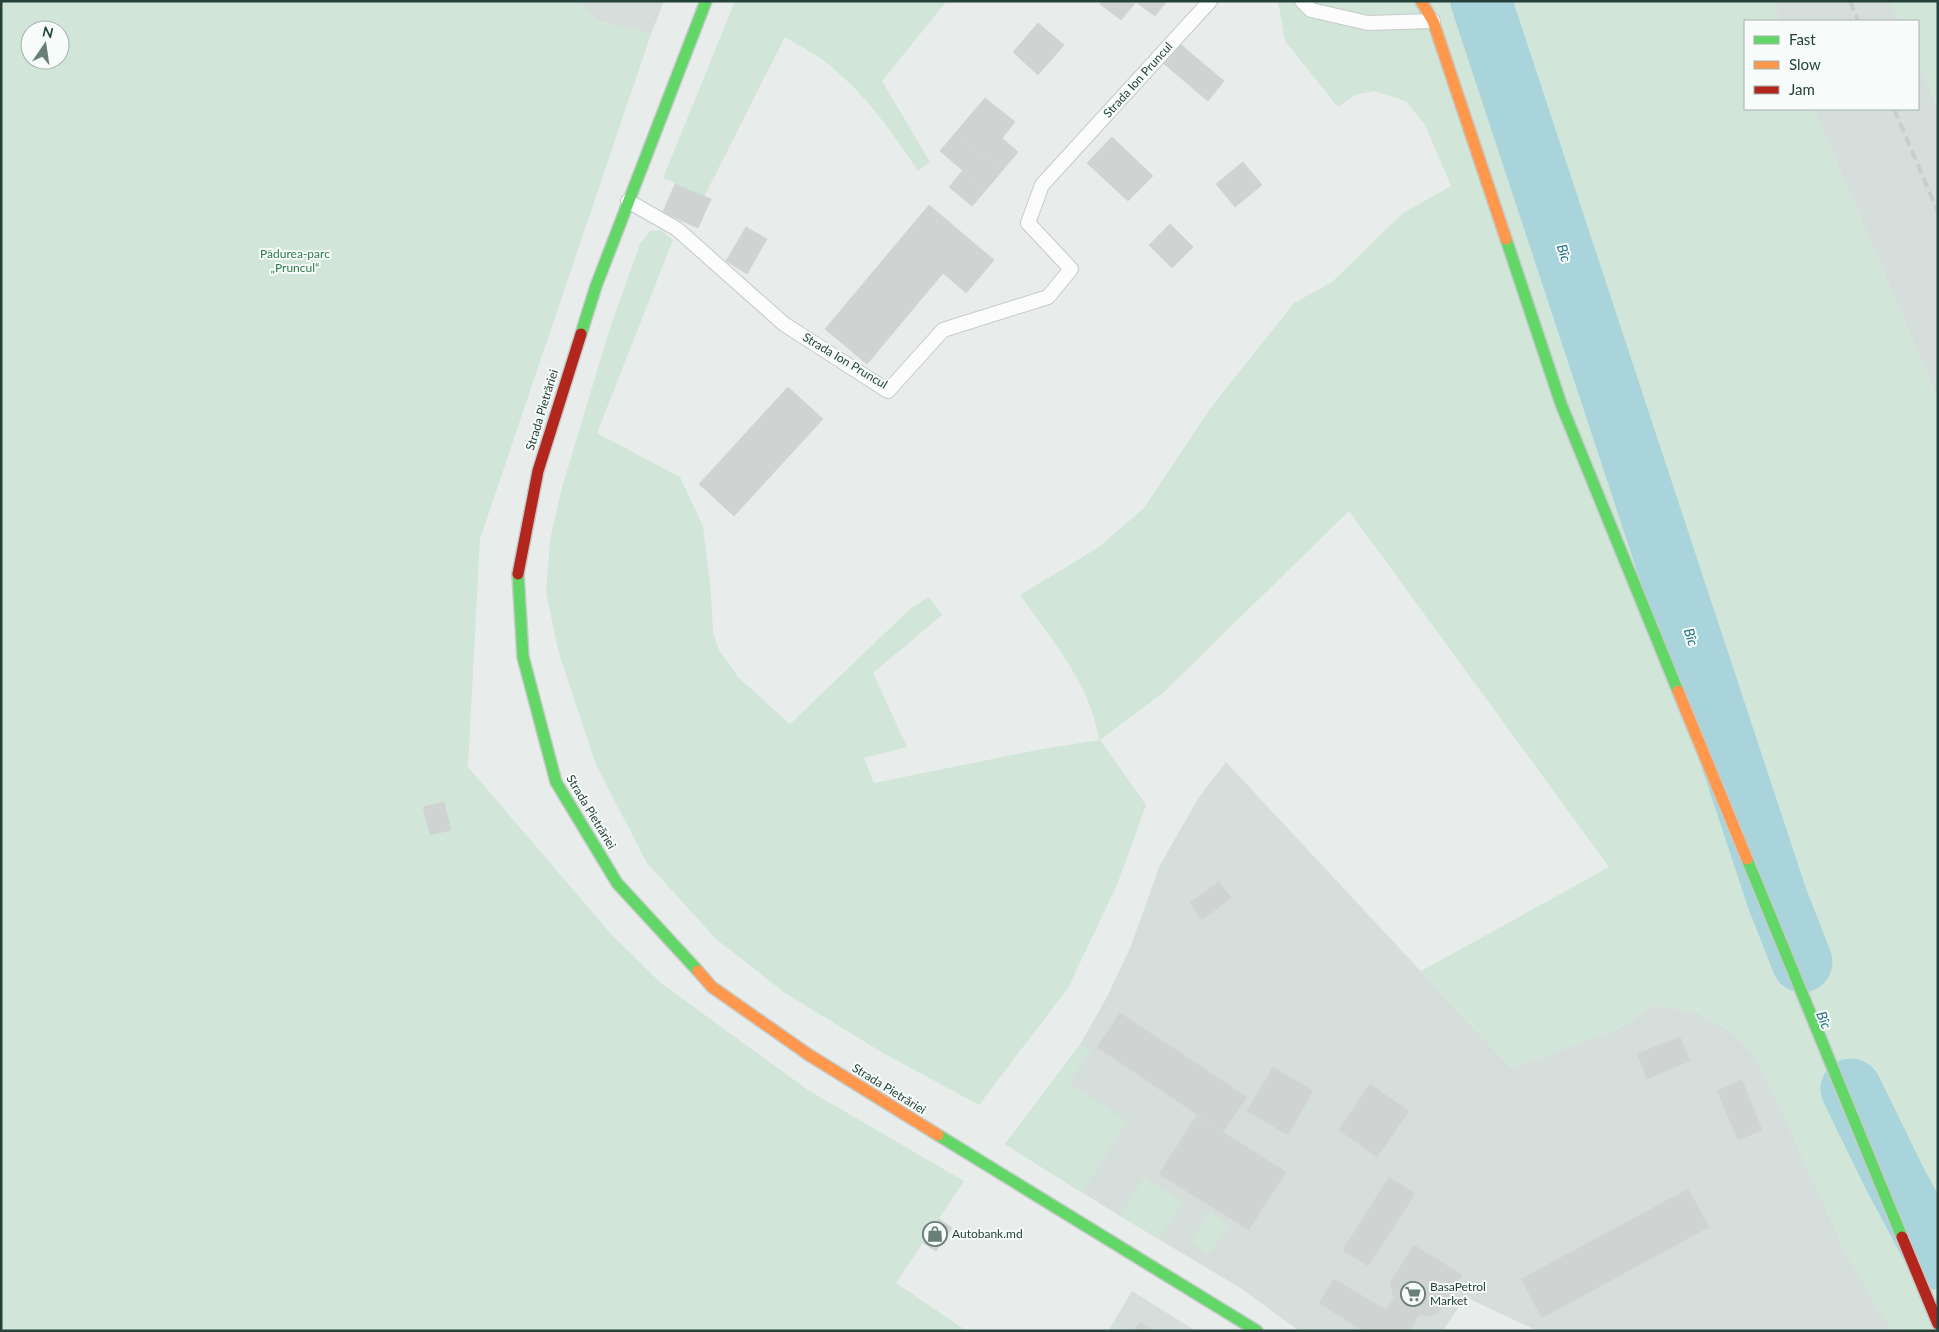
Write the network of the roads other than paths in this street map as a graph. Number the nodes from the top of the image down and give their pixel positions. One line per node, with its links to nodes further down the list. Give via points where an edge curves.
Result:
1 (706, 1): 6 (main road, Strada Pietrăriei)
2 (1210, 1): 6 (lane, Strada Ion Pruncul, via 1042,185 1028,222 1071,269 1048,297 943,330 888,391 784,324 677,229)
3 (1302, 1): 5 (lane, via 1310,10 1368,23)
4 (1421, 1): 5 (main road)
5 (1433, 21): 7 (main road, via 1561,404)
6 (628, 201): 8 (main road, Strada Pietrăriei, via 596,286 538,471 518,570 523,657 556,782 617,883 712,987 809,1055)
7 (1938, 1324)
8 (1257, 1331)

